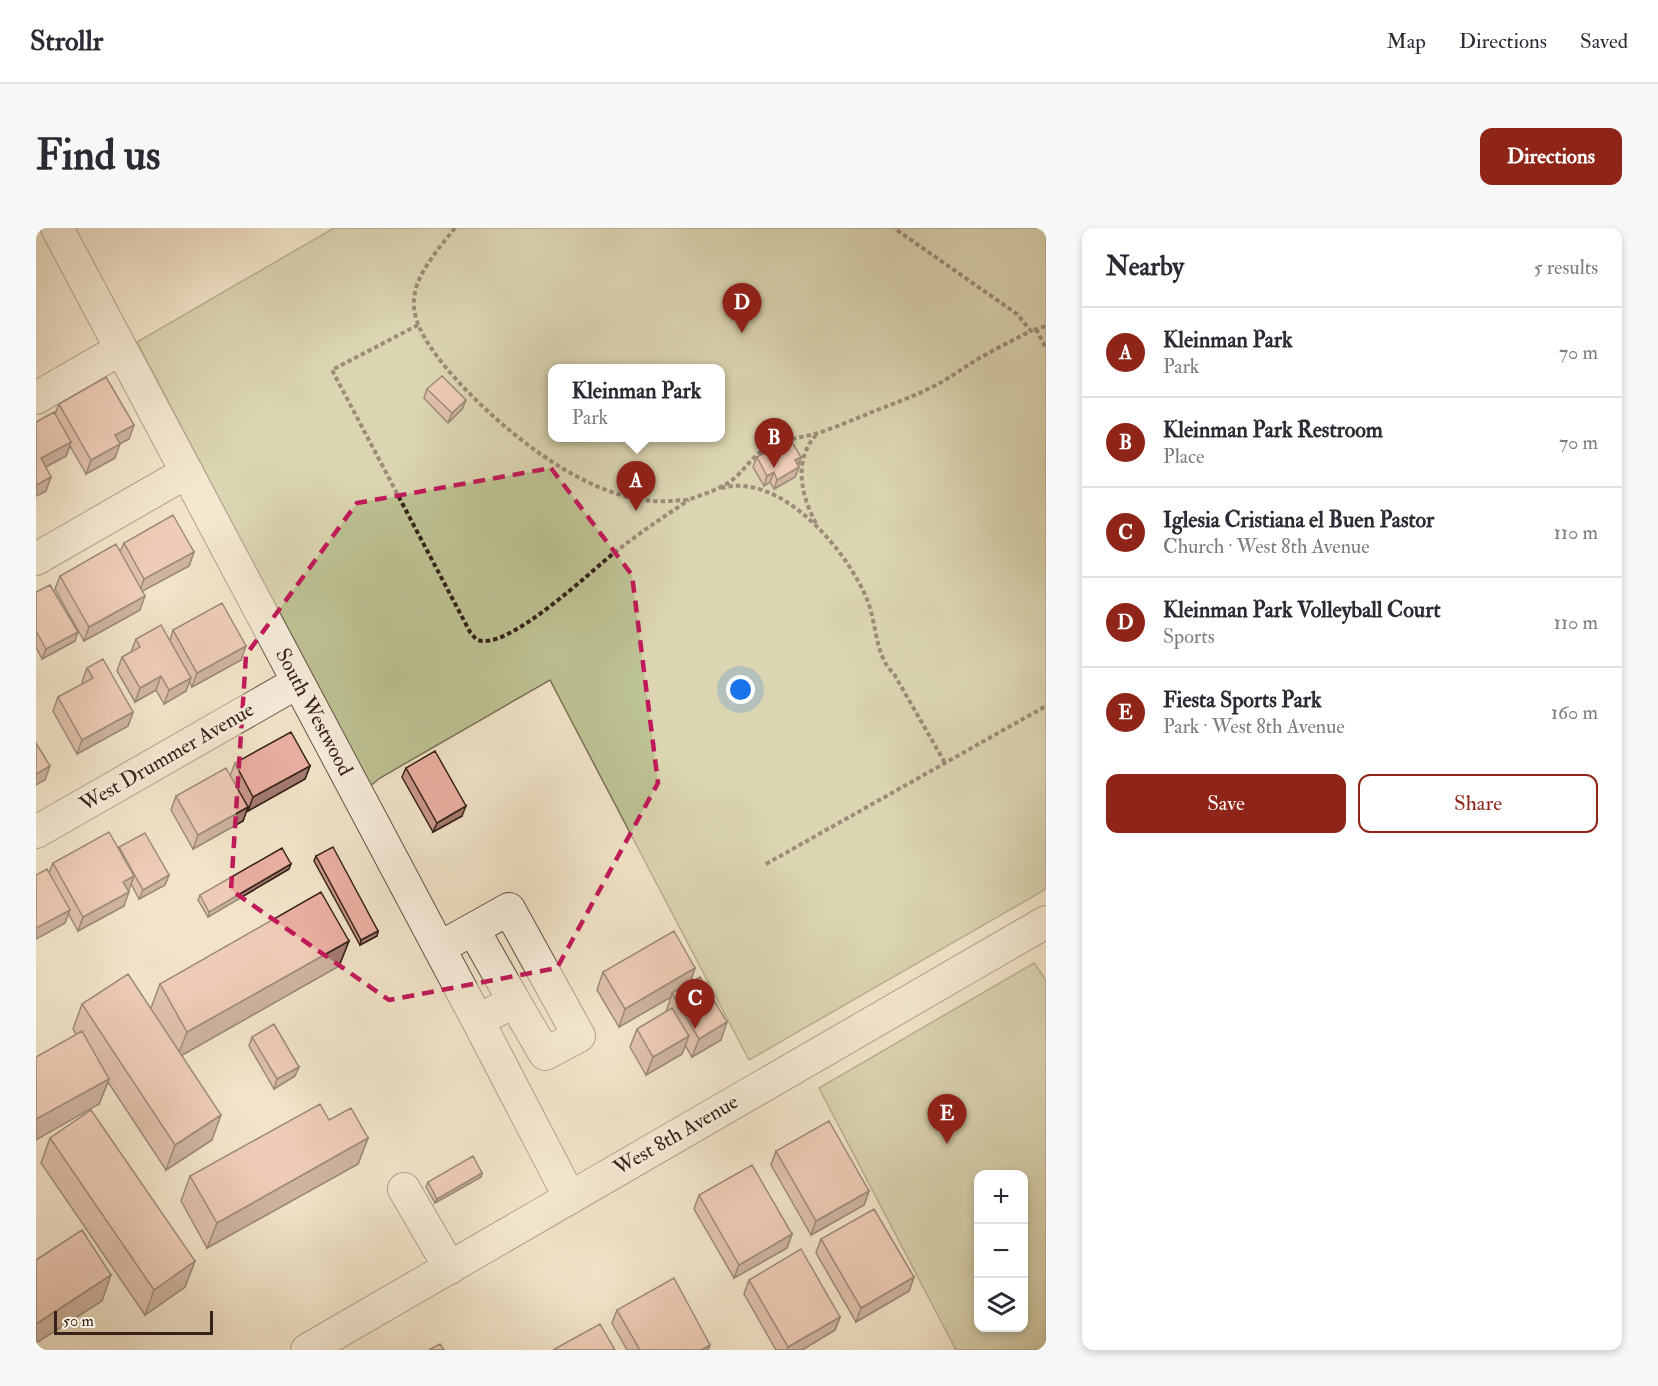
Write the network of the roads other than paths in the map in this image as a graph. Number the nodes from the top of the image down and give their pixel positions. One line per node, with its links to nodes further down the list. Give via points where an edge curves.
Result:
1 (57, 228): 2 (street, South Westwood)
2 (121, 349): 3 (street); 4 (street, South Westwood)
3 (36, 398)
4 (187, 472): 5 (street); 6 (street, South Westwood)
5 (36, 559)
6 (298, 682): 7 (street, West Drummer Avenue); 10 (street, South Westwood)
7 (36, 832)
8 (473, 929): 10 (street); 11 (street); 11 (street, via 509,909 579,1036 545,1054)
9 (1043, 930): 14 (street, West 8th Avenue)
10 (440, 948): 12 (street, South Westwood)
11 (514, 1001): 12 (street)
12 (478, 1021): 14 (street, South Westwood)
13 (404, 1190): 15 (street)
14 (570, 1198): 15 (street, West 8th Avenue)
15 (450, 1268): 16 (street, West 8th Avenue)
16 (307, 1350)

